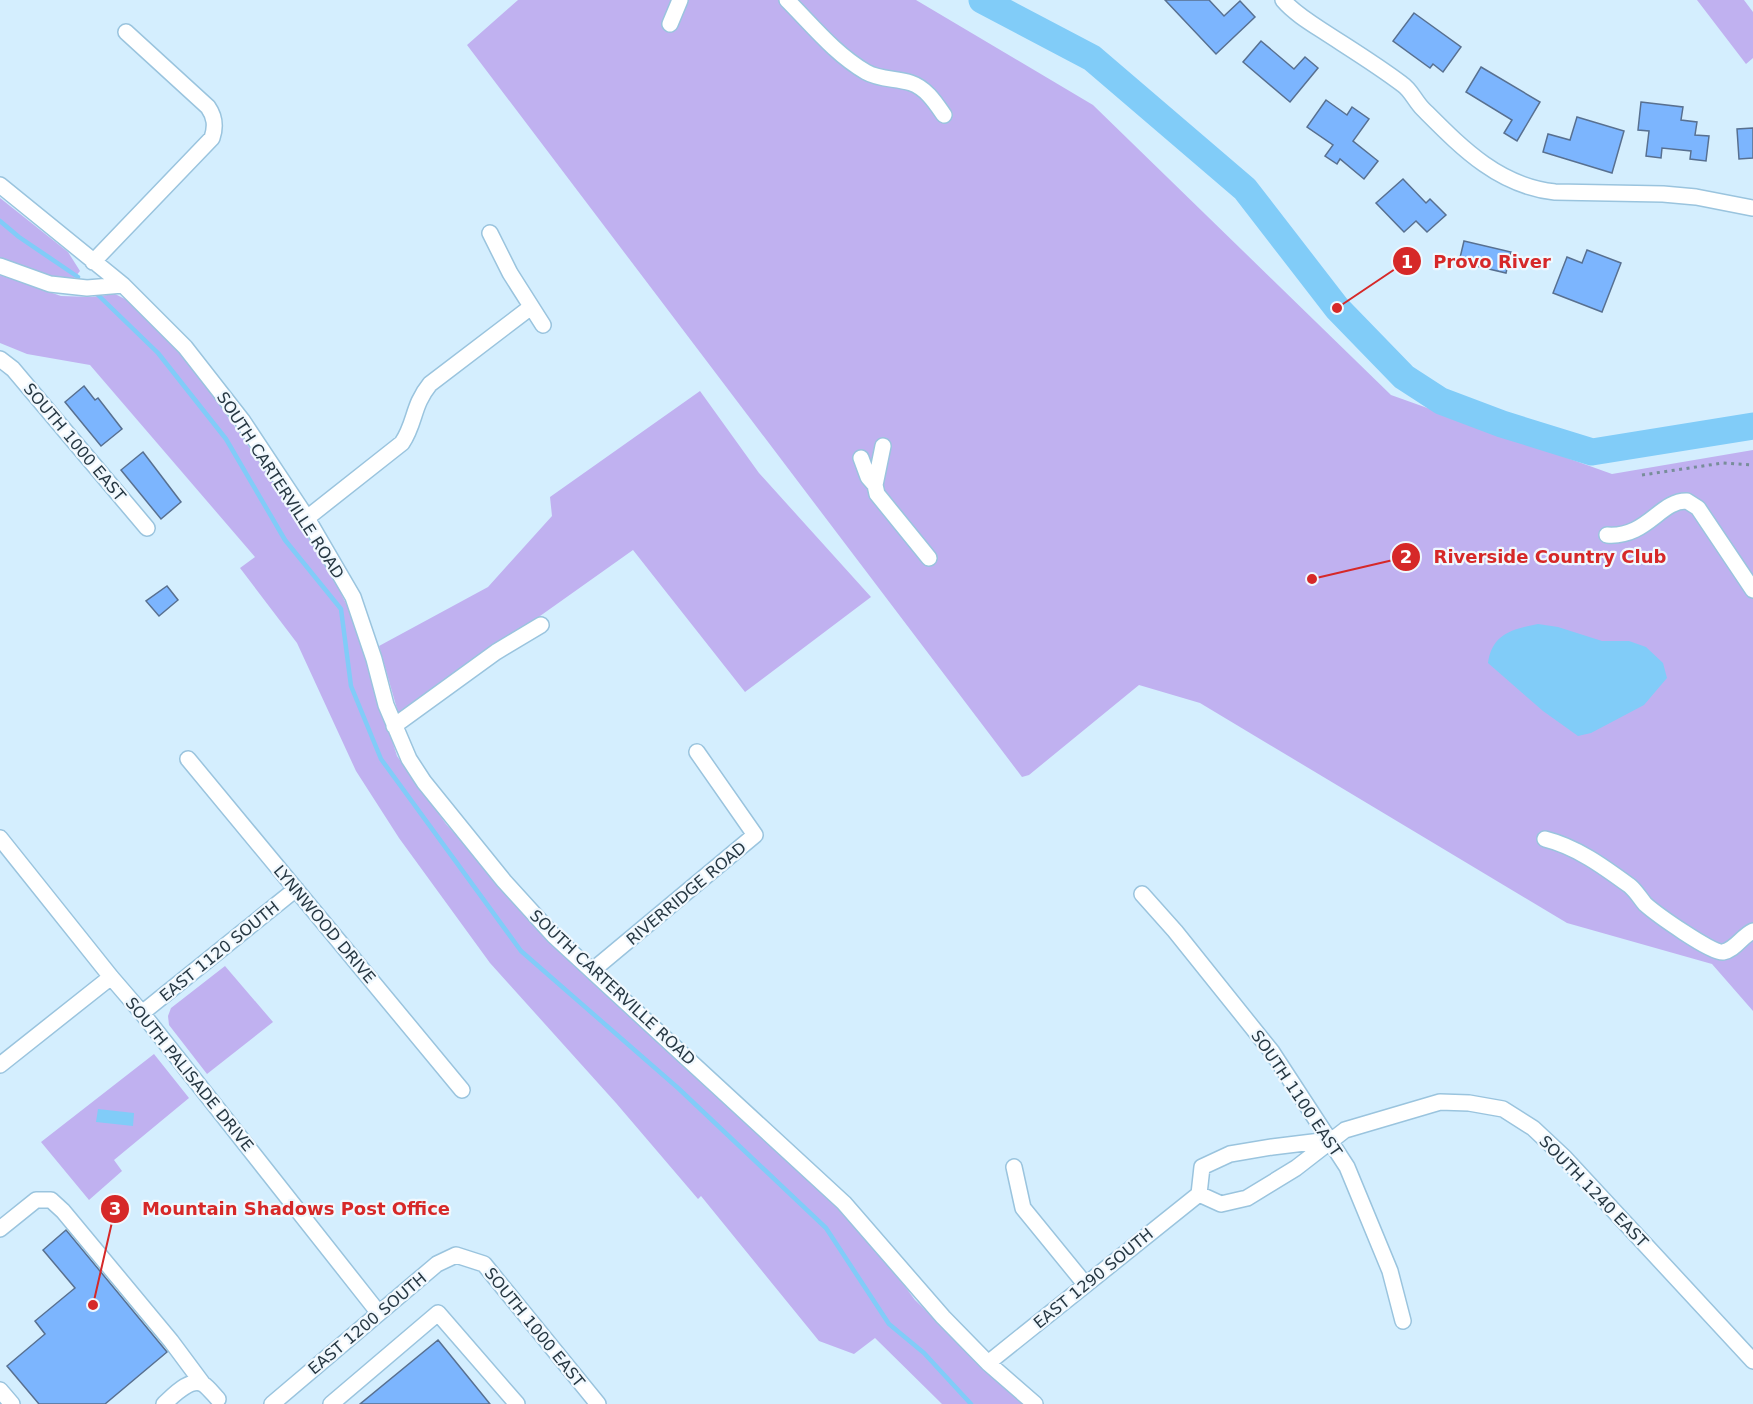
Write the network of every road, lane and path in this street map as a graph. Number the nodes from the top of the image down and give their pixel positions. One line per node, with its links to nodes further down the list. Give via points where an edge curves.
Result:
1 (680, 0): 4 (street)
2 (787, 0): 6 (street, via 855,65 878,78 912,83 926,91)
3 (1283, 0): 8 (street, via 1309,22 1405,86 1426,112 1498,175 1539,190 1685,196)
4 (670, 24)
5 (126, 32): 10 (street, via 208,107 215,123 212,138)
6 (944, 115)
7 (0, 185): 10 (street, SOUTH CARTERVILLE ROAD)
8 (1752, 208)
9 (490, 232): 13 (street)
10 (93, 262): 12 (street, SOUTH CARTERVILLE ROAD)
11 (0, 266): 12 (street, via 50,284 87,288)
12 (123, 285): 21 (street, SOUTH CARTERVILLE ROAD, via 192,356 242,420)
13 (531, 307): 14 (street); 21 (street, via 430,384 420,396 402,443)
14 (543, 325)
15 (0, 359): 22 (street, SOUTH 1000 EAST, via 14,369)
16 (883, 446): 20 (street)
17 (861, 458): 20 (street)
18 (1753, 465): 19 (path, via 1723,463)
19 (1642, 474)
20 (875, 484): 24 (street, via 877,494)
21 (307, 518): 27 (street, SOUTH CARTERVILLE ROAD, via 353,597)
22 (147, 528)
23 (1607, 535): 25 (street, via 1629,534 1675,504 1687,501 1698,508)
24 (929, 558)
25 (1753, 590)
26 (541, 625): 27 (street, via 496,652)
27 (394, 726): 35 (street, SOUTH CARTERVILLE ROAD, via 424,782 504,881 554,936)
28 (697, 752): 35 (street, RIVERRIDGE ROAD, via 755,836)
29 (188, 759): 32 (street, LYNNWOOD DRIVE)
30 (0, 838): 36 (street, SOUTH PALISADE DRIVE)
31 (1545, 839): 34 (street, via 1580,853 1714,951 1730,949)
32 (296, 889): 37 (street, EAST 1120 SOUTH); 39 (street, LYNNWOOD DRIVE)
33 (1142, 894): 40 (street, SOUTH 1100 EAST, via 1272,1052)
34 (1753, 931)
35 (594, 970): 49 (street, SOUTH CARTERVILLE ROAD, via 844,1203)
36 (111, 976): 37 (street, SOUTH PALISADE DRIVE); 38 (street)
37 (142, 1013): 46 (street, SOUTH PALISADE DRIVE)
38 (0, 1065)
39 (462, 1090)
40 (1329, 1140): 42 (street, via 1296,1168 1246,1198 1221,1204); 42 (street, via 1230,1154 1202,1167); 47 (street, SOUTH 1100 EAST, via 1347,1167 1390,1271); 48 (street, SOUTH 1240 EAST, via 1345,1130 1440,1102 1503,1110 1533,1128 1565,1158)
41 (1014, 1167): 45 (street, via 1023,1208)
42 (1199, 1194): 45 (street, EAST 1290 SOUTH)
43 (0, 1229): 50 (street, via 36,1200 51,1200)
44 (467, 1258): 46 (street, EAST 1200 SOUTH, via 456,1256 438,1264); 58 (street, SOUTH 1000 EAST, via 484,1264)
45 (1085, 1284): 49 (street, EAST 1290 SOUTH)
46 (378, 1312): 55 (street, EAST 1200 SOUTH)
47 (1403, 1321)
48 (1753, 1361)
49 (988, 1363): 59 (street, SOUTH CARTERVILLE ROAD)
50 (203, 1384): 52 (street); 54 (street, via 185,1387)
51 (0, 1390): 53 (street)
52 (217, 1402)
53 (12, 1404)
54 (164, 1404)
55 (272, 1404)
56 (331, 1404): 57 (street, via 438,1313)
57 (517, 1404)
58 (598, 1404)
59 (1035, 1404)

